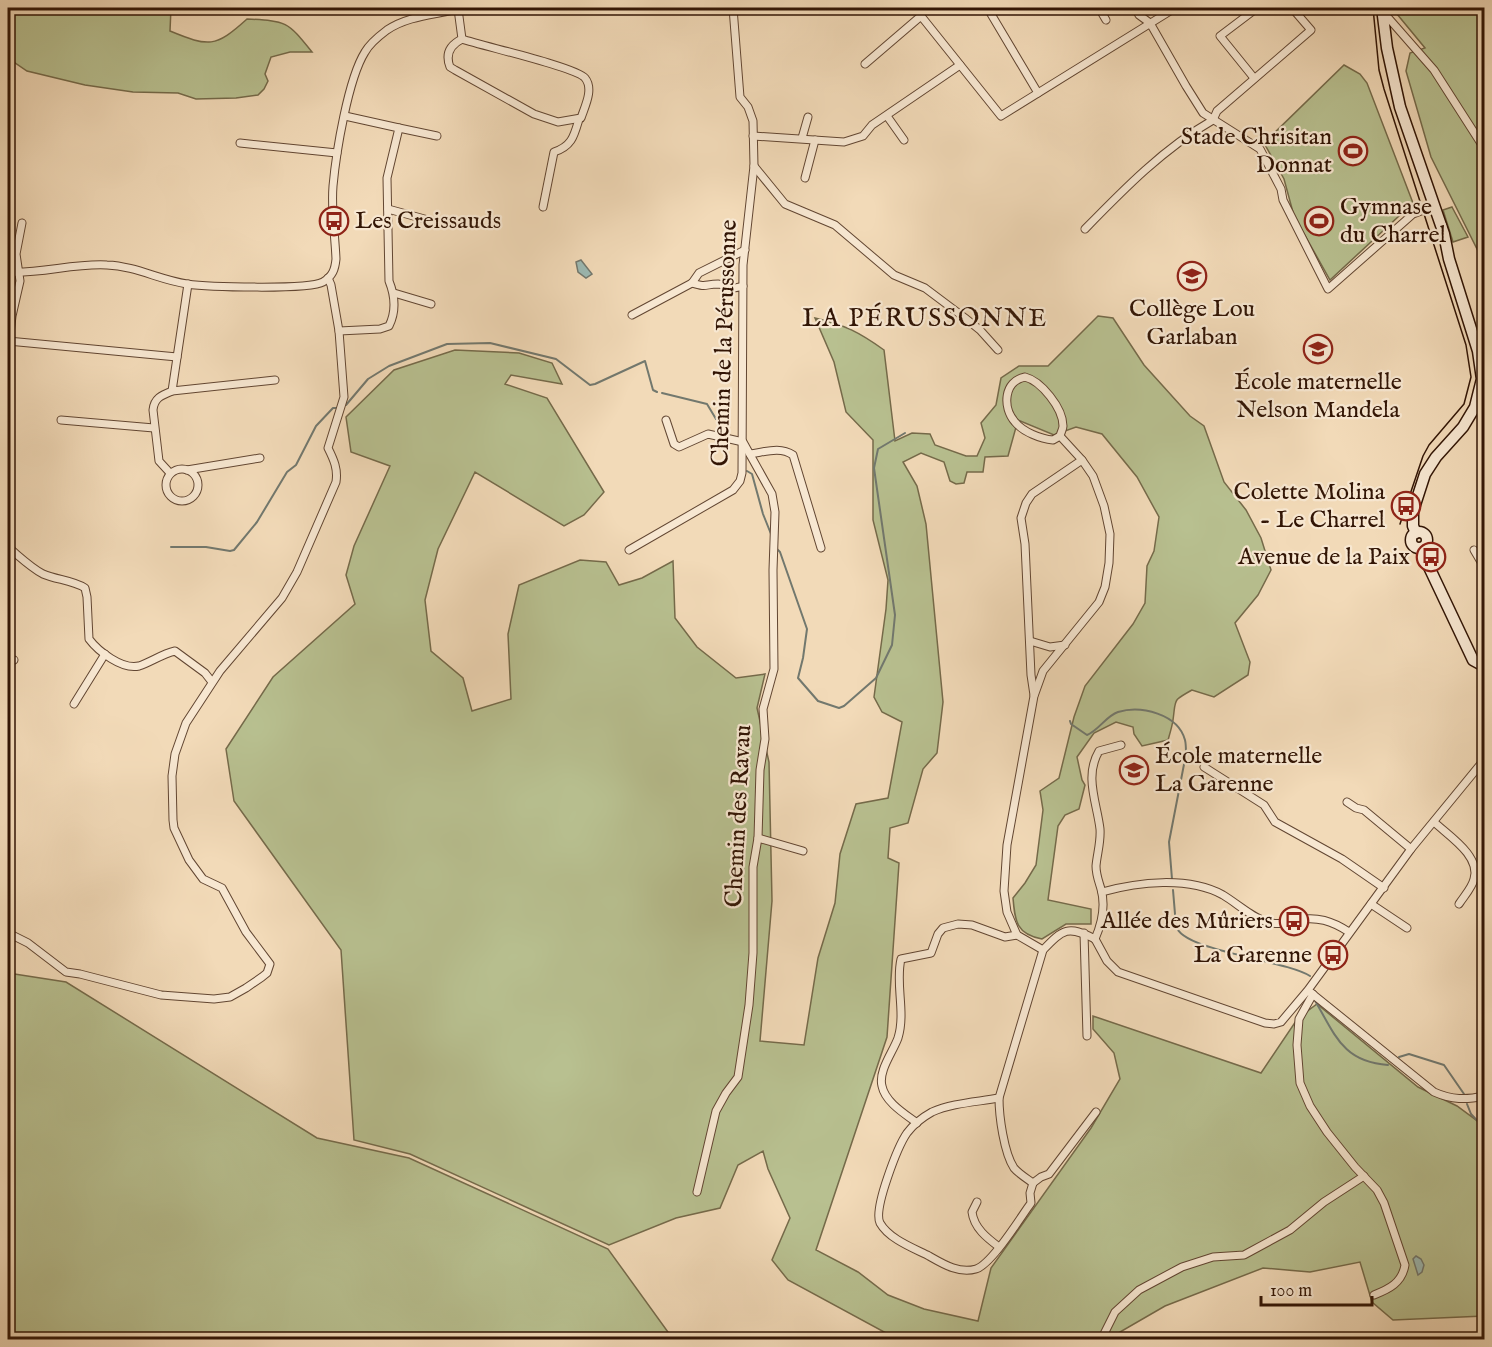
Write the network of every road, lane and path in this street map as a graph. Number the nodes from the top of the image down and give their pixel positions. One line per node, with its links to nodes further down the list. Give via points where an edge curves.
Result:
1 (733, 8): 24 (street, Chemin de la Pérussonne, via 740,97 753,121)
2 (1099, 8): 10 (street)
3 (1136, 8): 11 (street)
4 (1175, 8): 11 (street)
5 (1257, 8): 15 (street, via 1220,36)
6 (1292, 8): 15 (street, via 1311,30)
7 (1382, 10): 29 (street, via 1434,70); 33 (street, via 1386,48 1400,107)
8 (460, 11): 12 (street); 18 (street, via 407,20 375,39 357,70)
9 (991, 14): 16 (street)
10 (1106, 20)
11 (1150, 23): 16 (street); 21 (street, via 1203,113)
12 (462, 39): 20 (street, via 578,72 585,78 589,94); 20 (street, via 450,48 450,67 534,114 558,122)
13 (865, 64): 14 (street, via 921,16)
14 (960, 65): 16 (street, via 1001,116); 17 (street)
15 (1254, 78): 21 (street, via 1217,111)
16 (1038, 93)
17 (887, 116): 26 (street, via 864,135 844,142); 27 (street)
18 (345, 117): 22 (street); 30 (street)
19 (808, 117): 25 (street)
20 (579, 119): 34 (street, via 566,148 554,152)
21 (1213, 120): 33 (street, via 1252,143 1266,157 1282,200 1328,289 1413,214); 38 (street, via 1134,180)
22 (399, 128): 23 (street); 35 (street, via 387,178)
23 (437, 136)
24 (753, 136): 25 (street); 31 (street, Chemin de la Pérussonne)
25 (802, 138): 26 (street)
26 (815, 140): 32 (street)
27 (904, 140)
28 (240, 143): 30 (street)
29 (1485, 148)
30 (337, 153): 42 (street, via 333,188 336,259 335,271)
31 (754, 166): 39 (street, Chemin de la Pérussonne); 52 (street, via 785,204 835,225 894,275 925,288 965,318)
32 (805, 178)
33 (1434, 206): 73 (street, via 1478,351 1482,379 1475,407 1425,474 1413,511 1413,526 1416,533 1426,538 1420,548)
34 (543, 207)
35 (388, 210): 37 (street); 46 (street, via 390,281)
36 (22, 223): 41 (street, via 16,254)
37 (439, 223)
38 (1085, 229)
39 (745, 250): 44 (street, via 699,273); 45 (street, Chemin de la Pérussonne)
40 (8, 272): 41 (street)
41 (20, 273): 43 (street, via 109,265); 49 (street)
42 (328, 279): 43 (street, via 316,284 257,287); 50 (street)
43 (188, 284): 54 (street)
44 (692, 284): 45 (street, via 704,288 717,284 730,290); 48 (street)
45 (743, 286): 61 (street, Chemin de la Pérussonne)
46 (394, 293): 47 (street); 50 (street, via 394,316 388,326)
47 (431, 304)
48 (632, 315)
49 (10, 319): 51 (street)
50 (339, 331): 78 (street, via 344,397 328,448 334,460 336,483 282,598)
51 (8, 341): 53 (street); 54 (street)
52 (998, 351)
53 (8, 352)
54 (177, 357): 56 (street)
55 (275, 381): 56 (street)
56 (172, 391): 59 (street, via 154,402)
57 (61, 420): 59 (street)
58 (666, 420): 61 (street, via 674,444 679,447 708,434)
59 (154, 428): 66 (street, via 159,461)
60 (1060, 436): 60 (street, via 1063,425 1059,410 1046,391 1032,379 1017,378 1007,392 1015,423 1048,440); 64 (street)
61 (743, 442): 62 (street, Chemin des Ravau); 69 (street, Chemin de la Pérussonne, via 742,473 733,490)
62 (750, 454): 68 (street, via 786,450 793,455); 86 (street, Chemin des Ravau, via 772,494 775,512 774,669 763,709 765,740)
63 (260, 458): 65 (street)
64 (1082, 460): 72 (street, via 1032,494 1026,503 1022,518); 74 (street, via 1093,476 1104,506 1110,534 1110,563 1098,602)
65 (187, 470): 66 (street); 66 (street, via 196,477 198,489 185,501 169,496 165,484)
66 (170, 473)
67 (8, 547): 75 (street, via 41,573 85,588 88,639)
68 (820, 548)
69 (628, 550)
70 (1474, 550): 71 (street)
71 (1485, 567)
72 (1030, 641): 74 (street, via 1050,647); 79 (street)
73 (1467, 644): 76 (street); 77 (street, via 1473,660)
74 (1066, 645): 79 (street, via 1043,671)
75 (105, 654): 78 (street, via 136,667 176,651); 80 (street)
76 (1485, 660)
77 (1485, 666)
78 (212, 682): 95 (street, via 186,723 175,754 174,828 189,860 203,879 222,888 257,948 268,959 267,973 230,997 161,995 66,972)
79 (1034, 696): 97 (street, via 1007,845 1004,891 1007,912)
80 (74, 704)
81 (1121, 745): 90 (street, via 1099,751 1091,784 1100,836 1096,868)
82 (1485, 760): 85 (street)
83 (1204, 767): 89 (street, via 1264,805 1275,822 1342,859)
84 (1347, 802): 87 (street, via 1364,810)
85 (1434, 822): 87 (street); 92 (street, via 1471,857 1474,865 1474,882)
86 (758, 838): 88 (street); 108 (street, Chemin des Ravau, via 753,867 749,1005 738,1077 716,1111)
87 (1411, 849): 89 (street)
88 (803, 851)
89 (1384, 888): 91 (street)
90 (1101, 892): 94 (street, via 1134,885 1188,885 1221,894 1272,923 1314,918); 98 (street, via 1103,919)
91 (1371, 904): 93 (street); 94 (street)
92 (1459, 904)
93 (1407, 928)
94 (1348, 932): 100 (street)
95 (8, 933)
96 (1084, 933): 98 (street); 99 (street, via 1059,933); 101 (street)
97 (1017, 935): 99 (street); 105 (street, via 1005,938 972,925 958,924 943,928 931,953 901,959 902,1023 882,1076 882,1087 893,1104)
98 (1095, 939): 100 (street, via 1118,972 1265,1023 1281,1022)
99 (1043, 950): 103 (street)
100 (1310, 992): 102 (street, via 1434,1092 1464,1100); 106 (street, via 1299,1019 1300,1083 1327,1132)
101 (1087, 1036)
102 (1485, 1096)
103 (999, 1098): 105 (street, via 944,1108); 107 (street, via 1012,1165)
104 (1096, 1112): 107 (street, via 1049,1174)
105 (917, 1123): 110 (street, via 899,1149 879,1204 881,1225 902,1242 949,1267 963,1270 988,1263)
106 (1364, 1176): 111 (street, via 1384,1203 1405,1265 1404,1275 1392,1288); 112 (street, via 1290,1230 1244,1255 1213,1257 1182,1267 1139,1290 1115,1312)
107 (1033, 1183): 110 (street, via 1031,1203)
108 (697, 1192)
109 (977, 1202): 110 (street, via 972,1216 984,1237)
110 (999, 1247)
111 (1374, 1295)
112 (1101, 1340)

